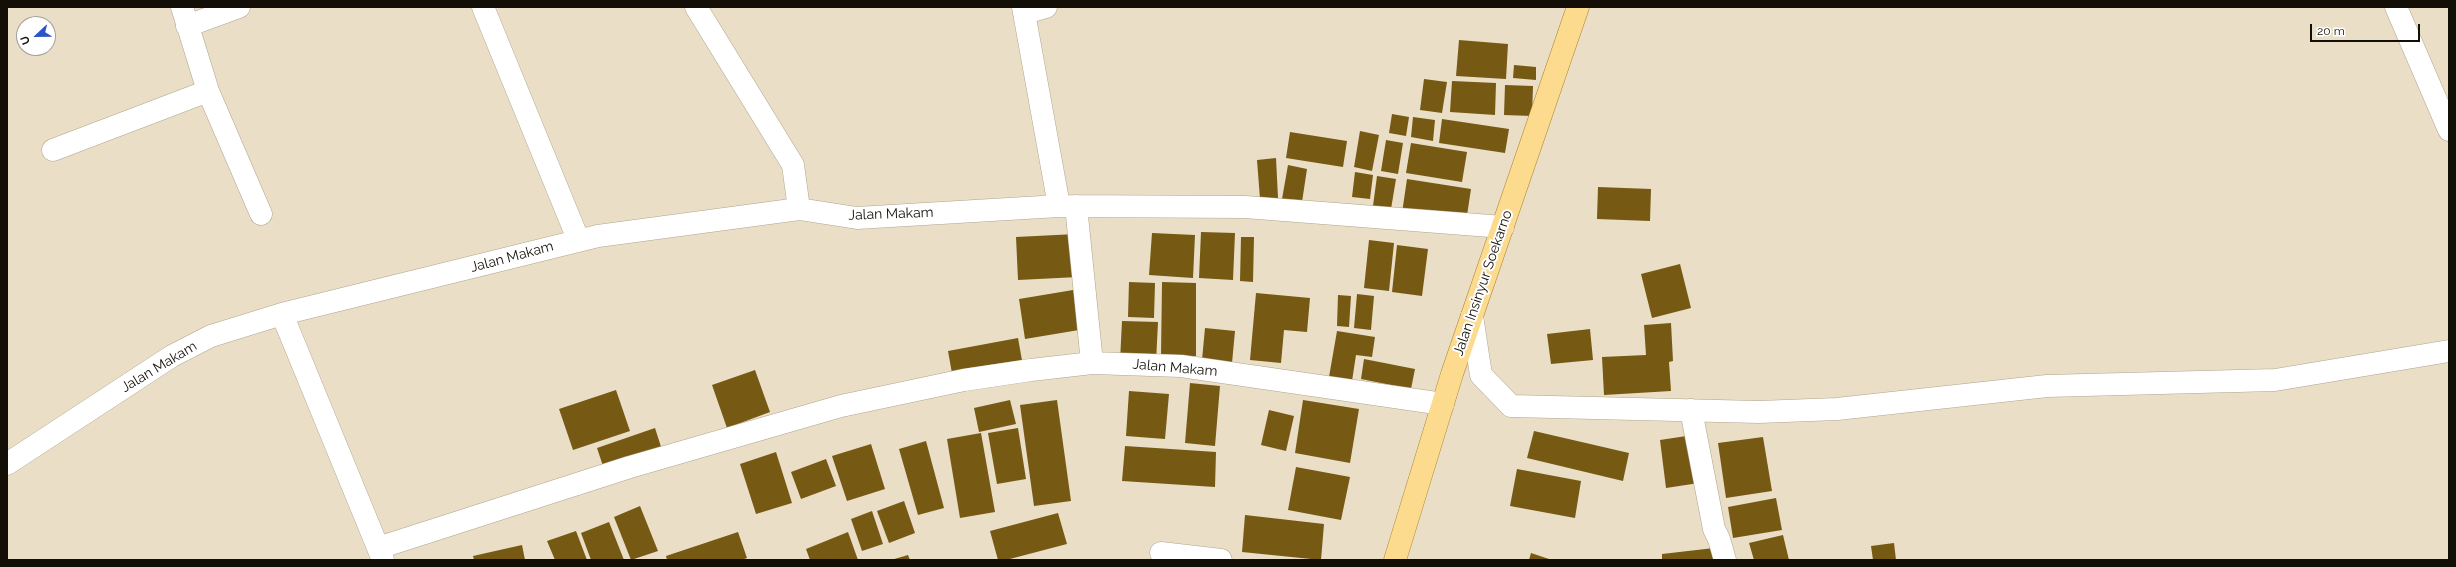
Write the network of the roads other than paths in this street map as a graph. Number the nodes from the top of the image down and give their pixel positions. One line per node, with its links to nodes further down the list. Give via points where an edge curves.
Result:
1 (239, 7): 8 (street)
2 (483, 7): 16 (street)
3 (696, 7): 13 (street, via 793,165)
4 (1046, 7): 7 (street)
5 (1578, 7): 15 (main road, Jalan Insinyur Soekarno)
6 (2396, 7): 10 (street)
7 (1024, 10): 12 (street)
8 (184, 17): 9 (street)
9 (208, 91): 11 (street); 14 (street)
10 (2449, 130)
11 (53, 150)
12 (1068, 206): 13 (street, Jalan Makam, via 858,218); 15 (street, Jalan Makam, via 1245,207); 20 (street)
13 (799, 210): 16 (street, Jalan Makam)
14 (260, 214)
15 (1503, 227): 18 (main road, Jalan Insinyur Soekarno)
16 (578, 239): 17 (street, Jalan Makam)
17 (282, 314): 23 (street, Jalan Makam, via 211,336 172,356); 25 (street)
18 (1472, 316): 21 (main road, Jalan Insinyur Soekarno); 22 (street, via 1481,375 1512,406)
19 (2449, 352): 22 (street, via 2275,380 2047,386 1837,409 1758,412)
20 (1092, 363): 21 (street, Jalan Makam, via 1181,366); 25 (street, Jalan Makam, via 964,380 841,406 630,467)
21 (1443, 404): 27 (main road, Jalan Insinyur Soekarno)
22 (1691, 410): 28 (street, via 1714,529)
23 (7, 464)
24 (1161, 553): 26 (street)
25 (380, 554)
26 (1221, 560)
27 (1395, 560)
28 (1725, 560)

